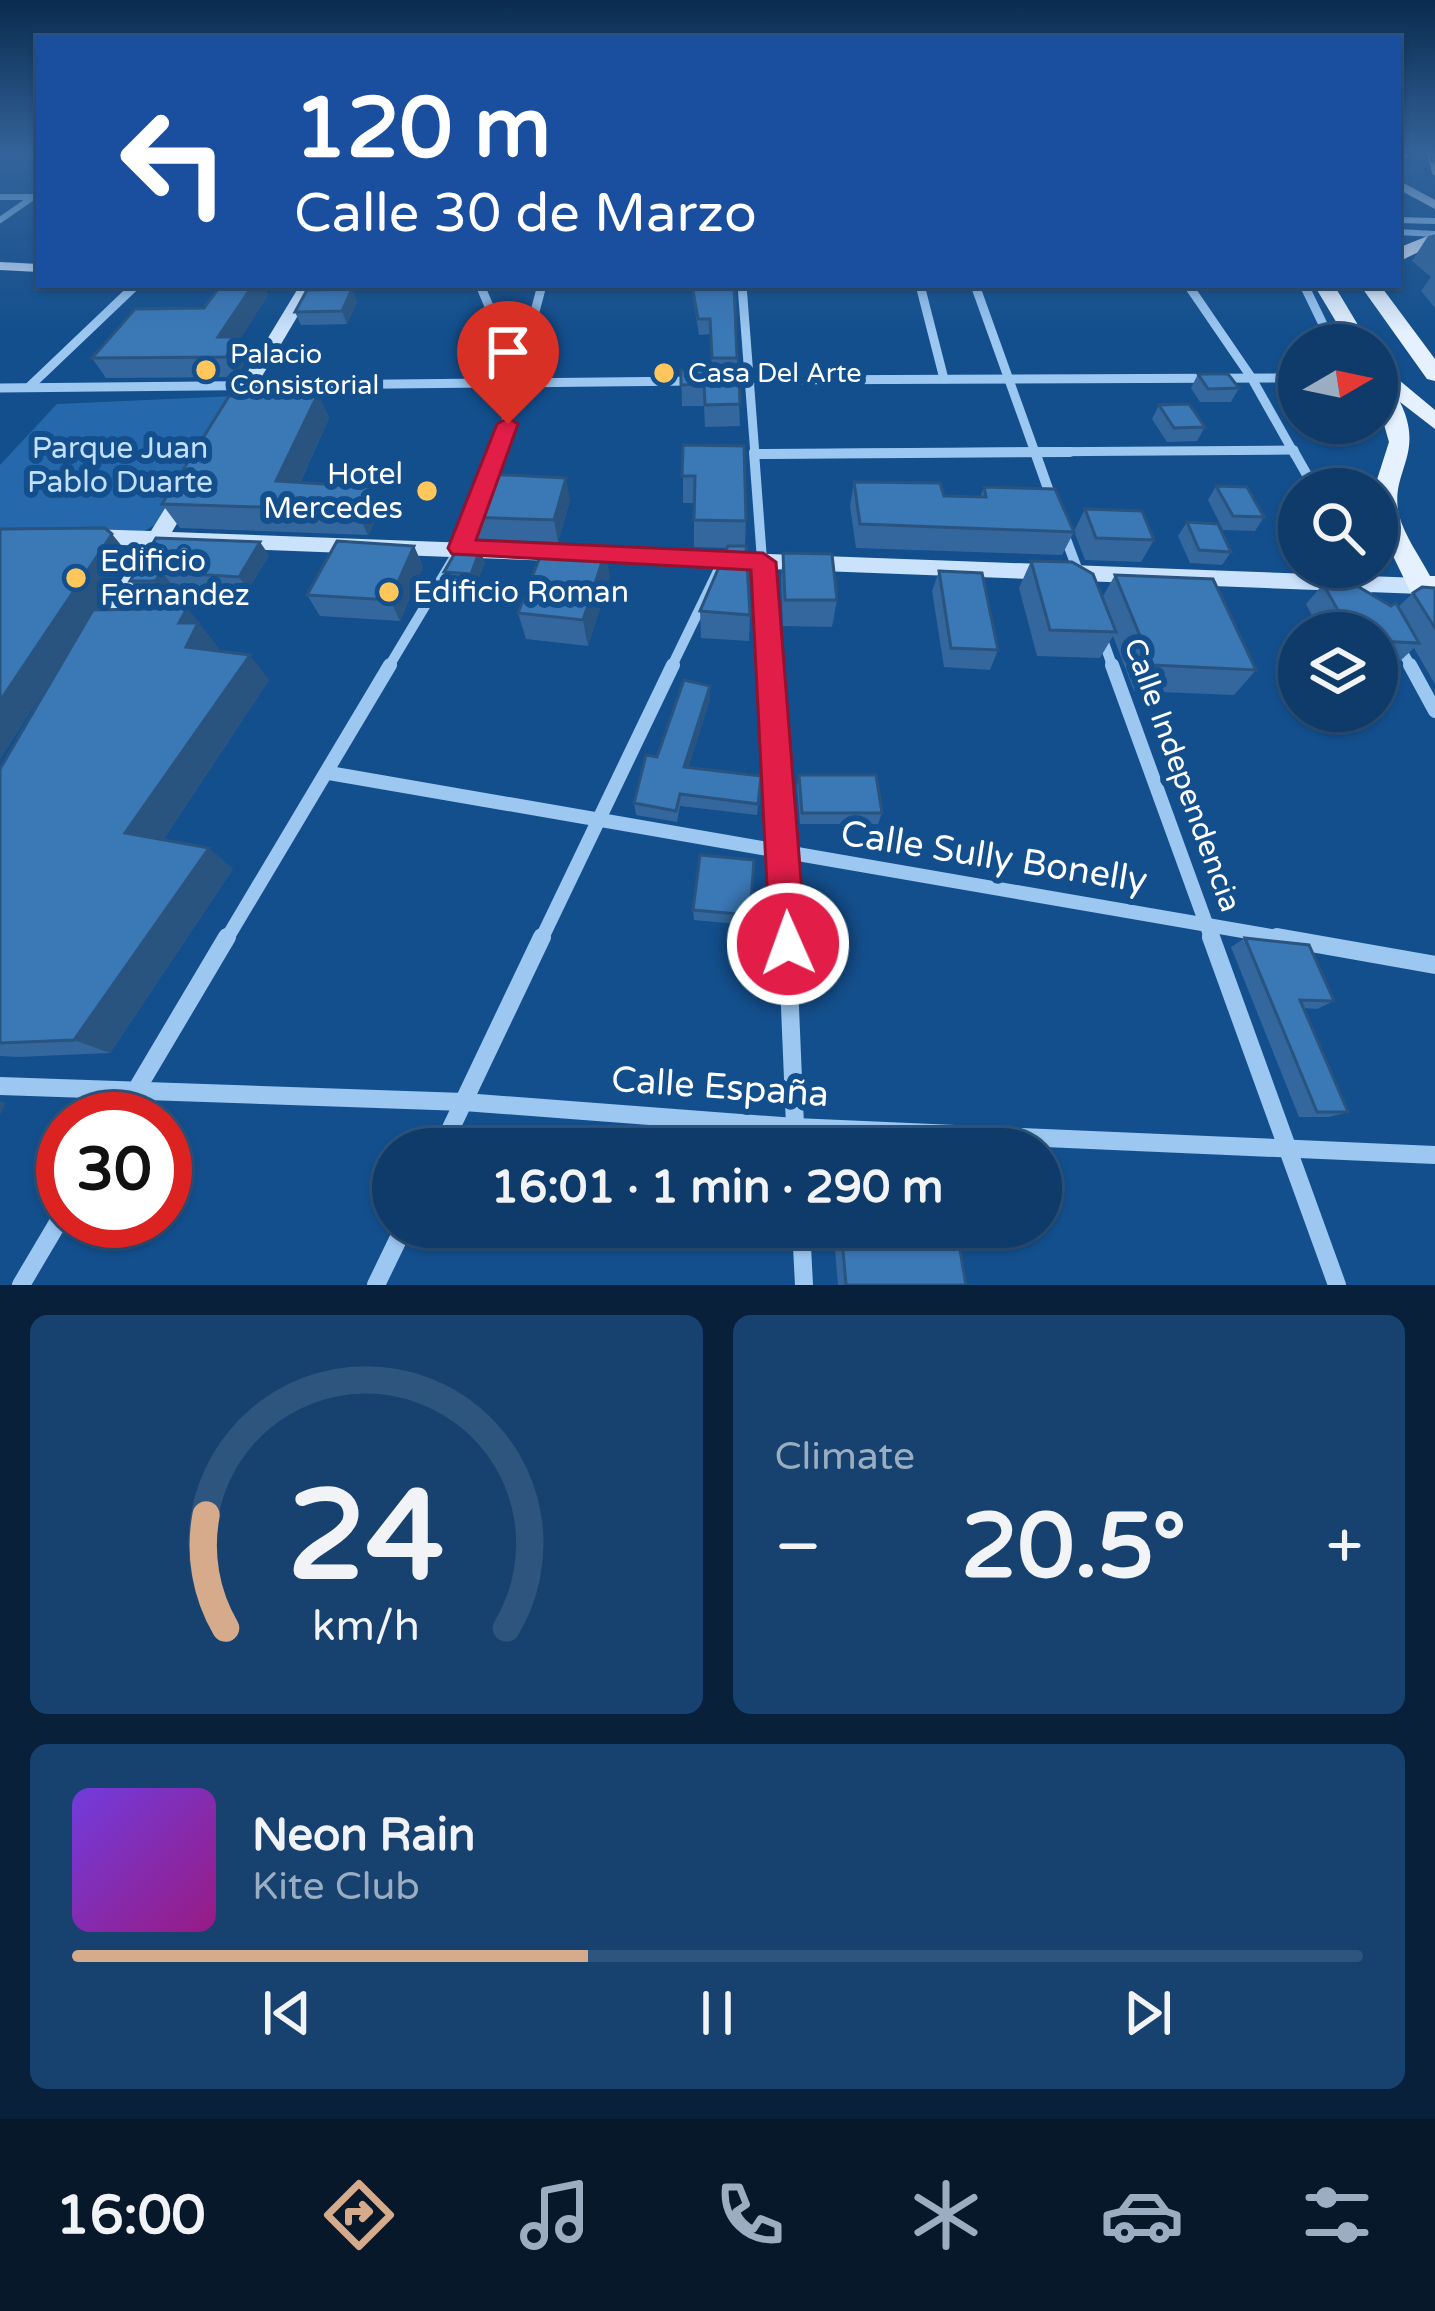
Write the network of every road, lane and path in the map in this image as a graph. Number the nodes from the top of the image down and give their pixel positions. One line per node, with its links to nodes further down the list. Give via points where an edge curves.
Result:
1 (1401, 220): 2 (street)
2 (1435, 221)
3 (1401, 232): 4 (street)
4 (1435, 236): 5 (main road)
5 (1401, 255)
6 (0, 266): 7 (main road)
7 (36, 272)
8 (36, 272): 9 (main road)
9 (0, 275)
10 (133, 288): 38 (street)
11 (306, 288): 36 (main road)
12 (481, 288): 25 (street)
13 (541, 288): 22 (street)
14 (742, 288): 33 (street)
15 (921, 288): 31 (street)
16 (975, 288): 29 (street)
17 (1190, 288): 28 (street)
18 (1305, 288): 23 (street)
19 (1326, 288): 24 (main road)
20 (1372, 288): 26 (main road)
21 (1393, 288): 26 (main road)
22 (532, 322): 25 (street); 34 (street)
23 (1323, 324)
24 (1347, 324)
25 (500, 326): 34 (street)
26 (1399, 326): 27 (main road)
27 (1431, 366)
28 (1251, 376): 29 (street); 30 (street); 44 (street)
29 (1005, 377): 31 (street); 43 (street)
30 (1278, 377)
31 (944, 379): 33 (street)
32 (724, 380): 33 (street)
33 (747, 380): 45 (street)
34 (517, 381): 35 (street); 36 (street); 51 (street)
35 (701, 381)
36 (247, 386): 38 (street); 42 (main road)
37 (0, 388): 38 (street)
38 (28, 388)
39 (1398, 396): 40 (main road)
40 (1435, 422)
41 (1398, 434): 47 (main road)
42 (218, 436)
43 (1034, 451): 44 (street); 45 (street); 55 (street)
44 (1294, 451): 46 (street)
45 (755, 454): 54 (street)
46 (1303, 468)
47 (1393, 468)
48 (198, 470): 50 (main road)
49 (68, 535): 50 (main road)
50 (159, 538): 51 (main road); 61 (main road)
51 (460, 548): 53 (main road); 63 (street)
52 (1398, 549): 58 (main road)
53 (722, 560): 54 (main road); 64 (street)
54 (763, 562): 55 (main road); 65 (street)
55 (1082, 582): 56 (main road)
56 (1278, 584)
57 (1398, 586): 58 (main road)
58 (1428, 586)
59 (1093, 611): 66 (street, Calle Independencia)
60 (1398, 645): 62 (street)
61 (86, 660)
62 (1435, 711)
63 (329, 773): 64 (street, Calle Sully Bonelly); 69 (street)
64 (603, 818): 65 (street, Calle Sully Bonelly); 71 (street)
65 (784, 853): 66 (street, Calle Sully Bonelly); 72 (street)
66 (1208, 923): 67 (street, Calle Sully Bonelly); 74 (street, Calle Independencia)
67 (1435, 965)
68 (0, 1086): 69 (street, Calle España)
69 (136, 1092)
70 (192, 1094): 71 (street, Calle España)
71 (464, 1102): 72 (street, Calle España); 73 (street)
72 (795, 1127): 74 (street, Calle España)
73 (451, 1128)
74 (1284, 1145): 75 (street, Calle España); 82 (street, Calle Independencia)
75 (1435, 1155)
76 (43, 1248): 79 (street)
77 (394, 1248): 80 (street)
78 (802, 1248): 81 (street)
79 (21, 1285)
80 (376, 1285)
81 (804, 1285)
82 (1337, 1285)

